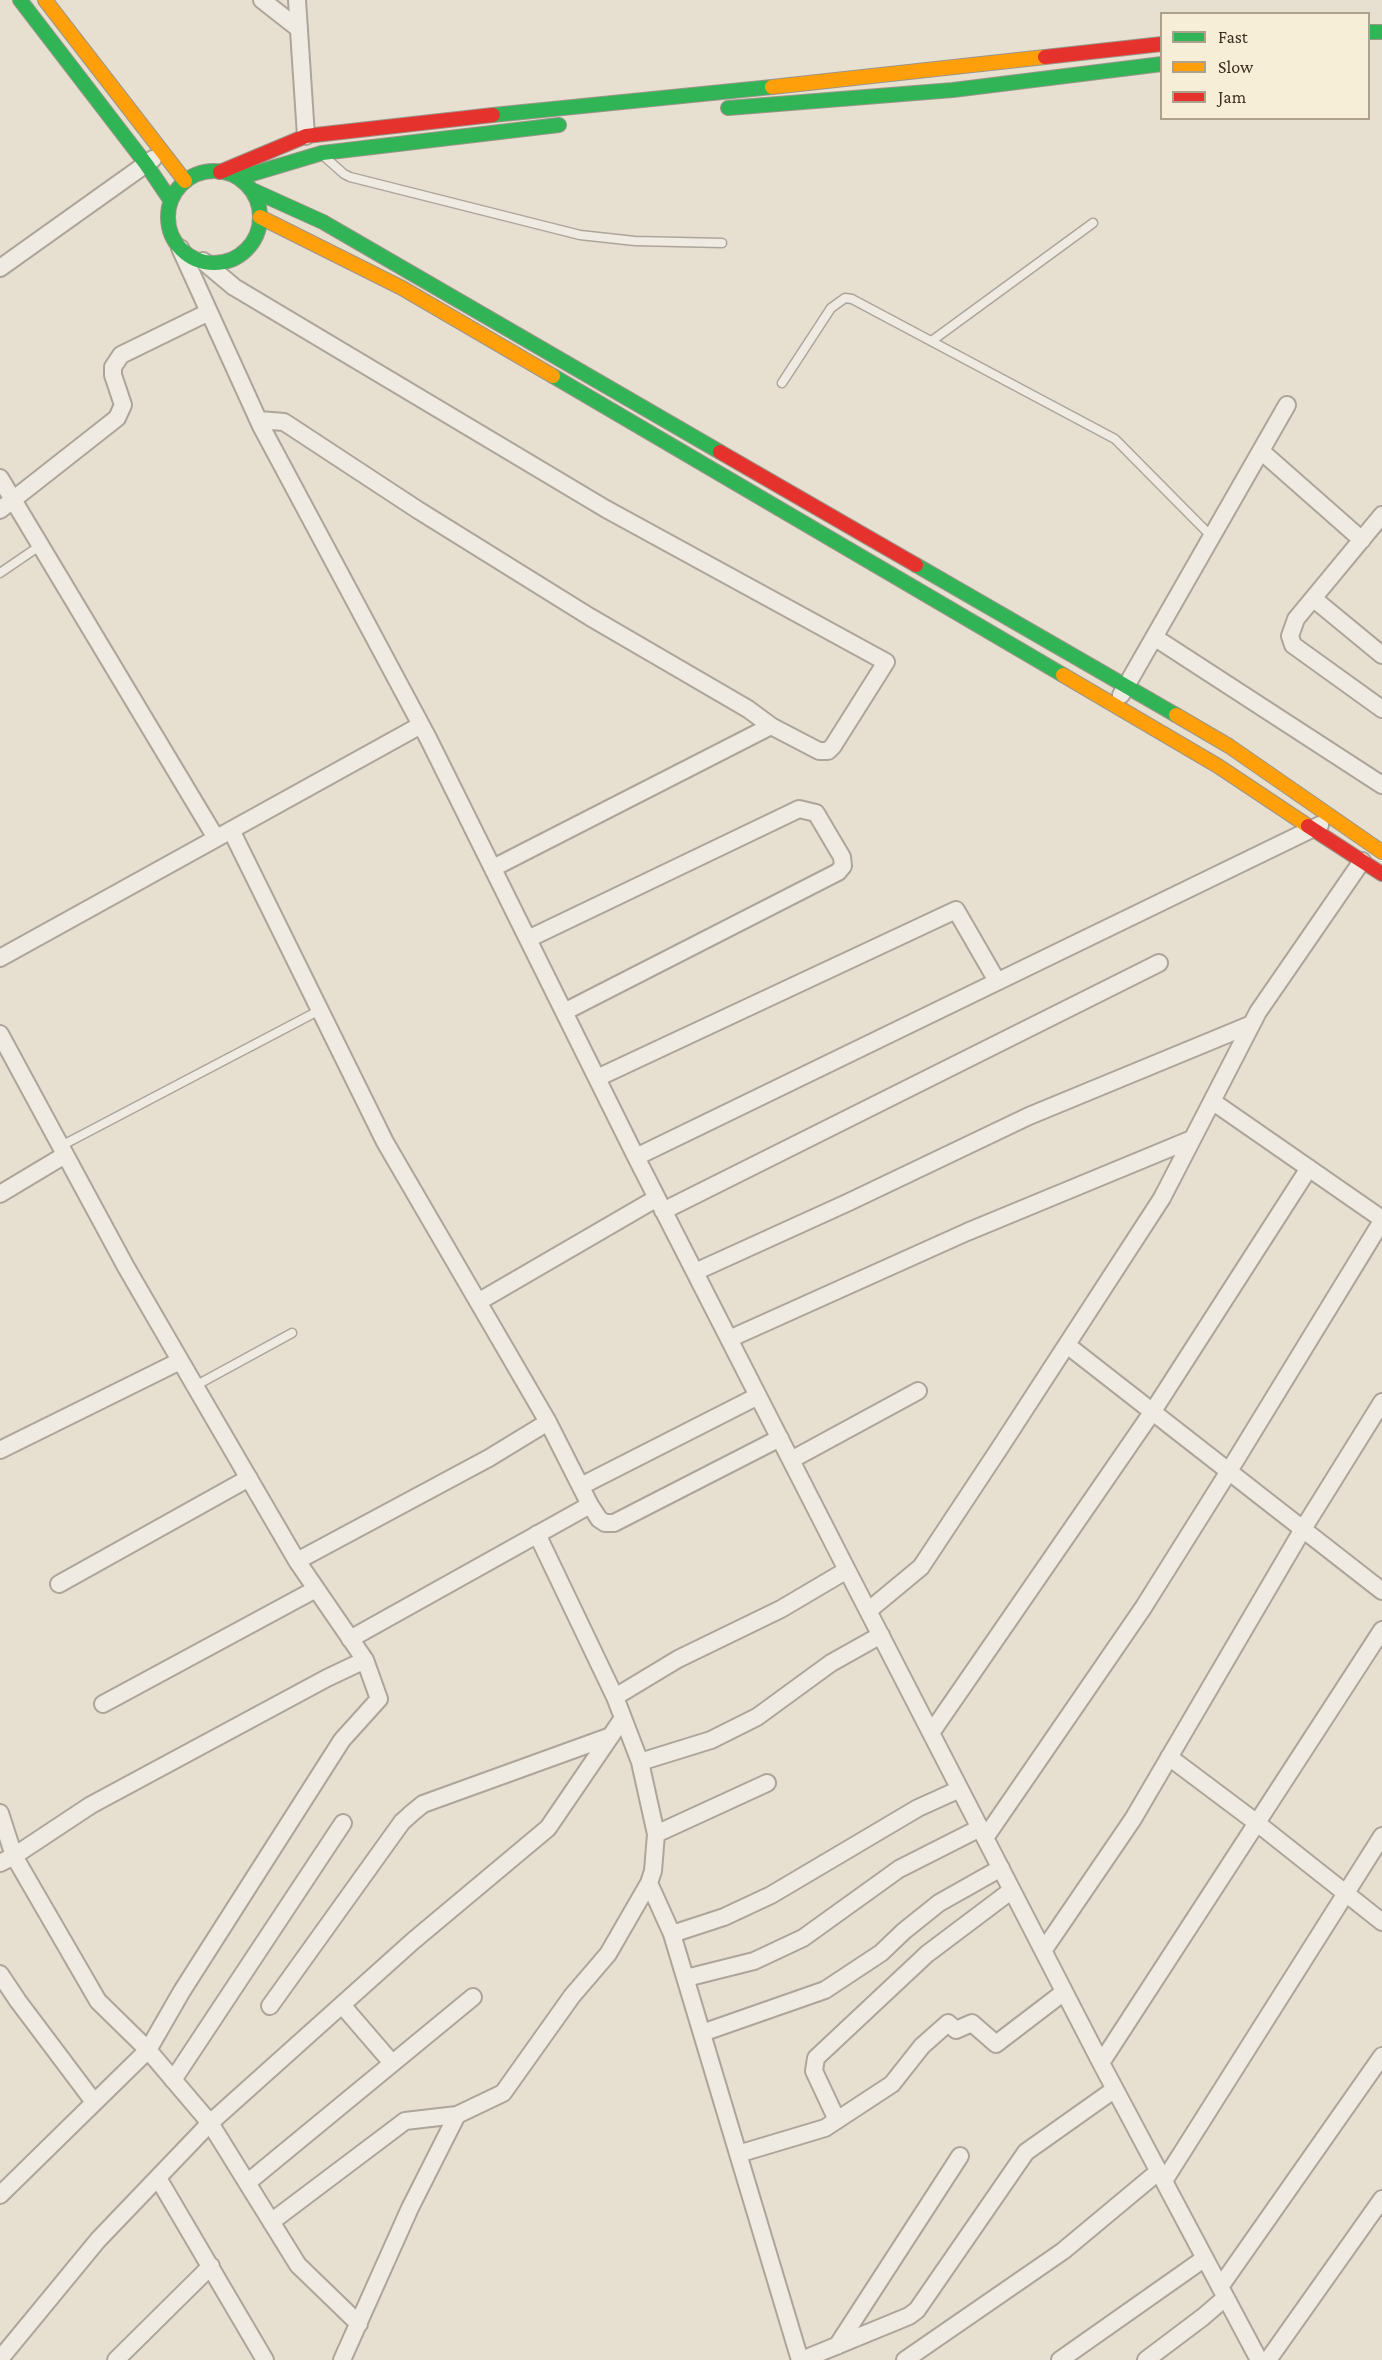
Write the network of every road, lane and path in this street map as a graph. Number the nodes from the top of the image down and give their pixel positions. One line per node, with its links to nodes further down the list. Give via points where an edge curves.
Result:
1 (20, 0): 15 (street)
2 (45, 0): 13 (street)
3 (262, 0): 5 (street)
4 (297, 0): 5 (street)
5 (299, 29): 12 (street)
6 (1160, 44): 8 (street)
7 (1160, 64): 9 (street)
8 (908, 73): 9 (street); 12 (street)
9 (910, 93): 10 (street)
10 (719, 108)
11 (569, 124): 14 (street)
12 (306, 136): 16 (street)
13 (164, 152): 15 (street); 18 (street)
14 (322, 153): 17 (street); 23 (lane, via 350,177 580,235)
15 (146, 164): 20 (street); 26 (street)
16 (220, 172): 17 (street); 18 (street, via 210,171)
17 (239, 178): 19 (street)
18 (185, 181): 20 (street)
19 (250, 189): 21 (street); 43 (street, via 323,222)
20 (171, 201): 24 (street, via 168,225)
21 (260, 217): 25 (street, via 250,245 239,255 225,261); 44 (street, via 402,288)
22 (1093, 223): 28 (lane)
23 (722, 243)
24 (180, 248): 25 (street); 27 (street)
25 (203, 261): 47 (street, via 234,287 606,509 886,662 828,751 819,751)
26 (0, 268)
27 (209, 312): 31 (street); 34 (street, via 121,355 113,367 123,405 117,418)
28 (933, 340): 29 (lane, via 845,298 831,308); 36 (lane, via 1116,439)
29 (782, 383)
30 (1287, 405): 32 (street)
31 (259, 420): 46 (street); 47 (street, via 284,422 580,611)
32 (1261, 451): 36 (street); 37 (street)
33 (0, 478): 34 (street)
34 (7, 505): 38 (street)
35 (1382, 515): 37 (street)
36 (1212, 537): 41 (street)
37 (1362, 540): 40 (street)
38 (41, 545): 39 (lane); 51 (street)
39 (0, 573)
40 (1314, 598): 42 (street); 45 (street, via 1292,627 1293,645)
41 (1154, 637): 43 (street); 48 (street)
42 (1382, 654)
43 (1126, 686): 44 (street); 49 (street, via 1229,746)
44 (1115, 705): 50 (street)
45 (1382, 709)
46 (422, 725): 51 (street); 54 (street)
47 (771, 726): 54 (street)
48 (1382, 785)
49 (1334, 818): 50 (street); 52 (street)
50 (1313, 828): 53 (street); 59 (street)
51 (224, 834): 57 (street); 60 (street)
52 (1382, 852)
53 (1362, 861): 55 (street); 62 (street)
54 (493, 868): 56 (street)
55 (1382, 874)
56 (528, 939): 61 (street); 61 (street, via 799,809 816,813 842,857 843,866 838,872)
57 (0, 958)
58 (1159, 963): 71 (street)
59 (997, 981): 64 (street, via 956,910); 68 (street)
60 (320, 1010): 67 (lane); 74 (street, via 385,1142)
61 (564, 1012): 64 (street)
62 (1252, 1024): 65 (street); 73 (street, via 1029,1116)
63 (0, 1034): 67 (street)
64 (597, 1078): 68 (street)
65 (1212, 1101): 66 (street); 69 (street)
66 (1192, 1139): 76 (street, via 966,1232); 77 (street, via 1162,1197)
67 (63, 1151): 70 (street); 78 (street)
68 (636, 1157): 71 (street)
69 (1309, 1168): 72 (street); 83 (street)
70 (0, 1194)
71 (660, 1204): 73 (street); 74 (street)
72 (1382, 1220): 88 (street)
73 (695, 1272): 76 (street)
74 (478, 1302): 84 (street)
75 (292, 1333): 79 (lane)
76 (729, 1340): 81 (street)
77 (1067, 1344): 83 (street); 99 (street, via 921,1567)
78 (180, 1360): 79 (street); 86 (street)
79 (195, 1386): 89 (street)
80 (918, 1391): 87 (street)
81 (758, 1396): 85 (street); 90 (street)
82 (1382, 1402): 92 (street)
83 (1153, 1412): 88 (street); 107 (street)
84 (548, 1422): 90 (street); 94 (street)
85 (780, 1438): 87 (street); 91 (street, via 614,1523 599,1519)
86 (0, 1450)
87 (791, 1460): 95 (street)
88 (1229, 1472): 92 (street); 116 (street, via 1143,1608)
89 (249, 1478): 94 (street); 96 (street)
90 (581, 1486): 91 (street)
91 (590, 1505): 93 (street)
92 (1303, 1528): 98 (street); 109 (street)
93 (537, 1534): 102 (street); 104 (street)
94 (297, 1561): 97 (street)
95 (847, 1570): 99 (street); 104 (street, via 781,1609 678,1659)
96 (59, 1584)
97 (316, 1589): 102 (street); 105 (street)
98 (1382, 1591)
99 (868, 1611): 101 (street)
100 (1382, 1630): 115 (street)
101 (881, 1635): 107 (street); 110 (street, via 831,1663 757,1717 711,1740)
102 (351, 1639): 103 (street)
103 (365, 1660): 119 (street, via 91,1805); 135 (street, via 379,1699 342,1740)
104 (615, 1697): 106 (street)
105 (103, 1704)
106 (623, 1719): 108 (street); 110 (street)
107 (931, 1733): 112 (street)
108 (611, 1736): 132 (street, via 548,1828); 133 (street, via 423,1804 402,1822)
109 (1169, 1757): 115 (street); 126 (street, via 1133,1819)
110 (640, 1762): 117 (street)
111 (767, 1783): 117 (street)
112 (960, 1789): 116 (street); 125 (street, via 918,1808 771,1895 724,1917)
113 (0, 1813): 119 (street)
114 (343, 1823): 139 (street)
115 (1257, 1823): 123 (street); 138 (street)
116 (983, 1833): 120 (street); 128 (street, via 899,1869 803,1938 754,1961)
117 (656, 1834): 121 (street)
118 (1382, 1836): 123 (street)
119 (7, 1860): 135 (street, via 99,2001)
120 (1001, 1868): 122 (street); 134 (street, via 939,1903 881,1953 825,1990)
121 (649, 1883): 125 (street); 142 (street, via 608,1954 572,1995 503,2093)
122 (1012, 1890): 126 (street); 143 (street, via 927,1954 816,2058 814,2071)
123 (1346, 1893): 124 (street); 147 (street)
124 (1382, 1922)
125 (672, 1934): 128 (street)
126 (1043, 1951): 129 (street)
127 (0, 1974): 131 (street)
128 (686, 1978): 134 (street)
129 (1064, 1992): 138 (street); 143 (street, via 996,2044 972,2023 956,2030 948,2023 922,2046 892,2084)
130 (473, 1997): 137 (street)
131 (6, 2000): 141 (street)
132 (342, 2005): 137 (street); 144 (street)
133 (270, 2006)
134 (702, 2033): 145 (street)
135 (148, 2050): 139 (street); 141 (street)
136 (1382, 2056): 155 (street)
137 (392, 2063): 149 (street)
138 (1101, 2063): 140 (street)
139 (173, 2080): 144 (street)
140 (1115, 2089): 147 (street); 157 (street, via 1026,2152 917,2310)
141 (94, 2102): 150 (street)
142 (457, 2115): 152 (street, via 405,2121); 156 (street, via 410,2208)
143 (837, 2120): 145 (street, via 825,2128)
144 (210, 2123): 148 (street); 149 (street)
145 (738, 2154): 162 (street)
146 (960, 2156): 157 (street)
147 (1161, 2176): 153 (street); 163 (street, via 1063,2251)
148 (158, 2178): 154 (street); 158 (street, via 98,2240)
149 (247, 2182): 152 (street)
150 (0, 2195)
151 (1382, 2199): 167 (street)
152 (271, 2222): 156 (street, via 298,2265)
153 (1205, 2258): 155 (street); 164 (street)
154 (210, 2266): 159 (street); 160 (street)
155 (1222, 2292): 165 (street, via 1203,2317); 166 (street)
156 (359, 2324): 161 (street)
157 (837, 2346): 162 (street)
158 (0, 2359)
159 (116, 2360)
160 (265, 2360)
161 (342, 2360)
162 (801, 2360)
163 (905, 2360)
164 (1060, 2360)
165 (1146, 2360)
166 (1259, 2360)
167 (1268, 2360)

